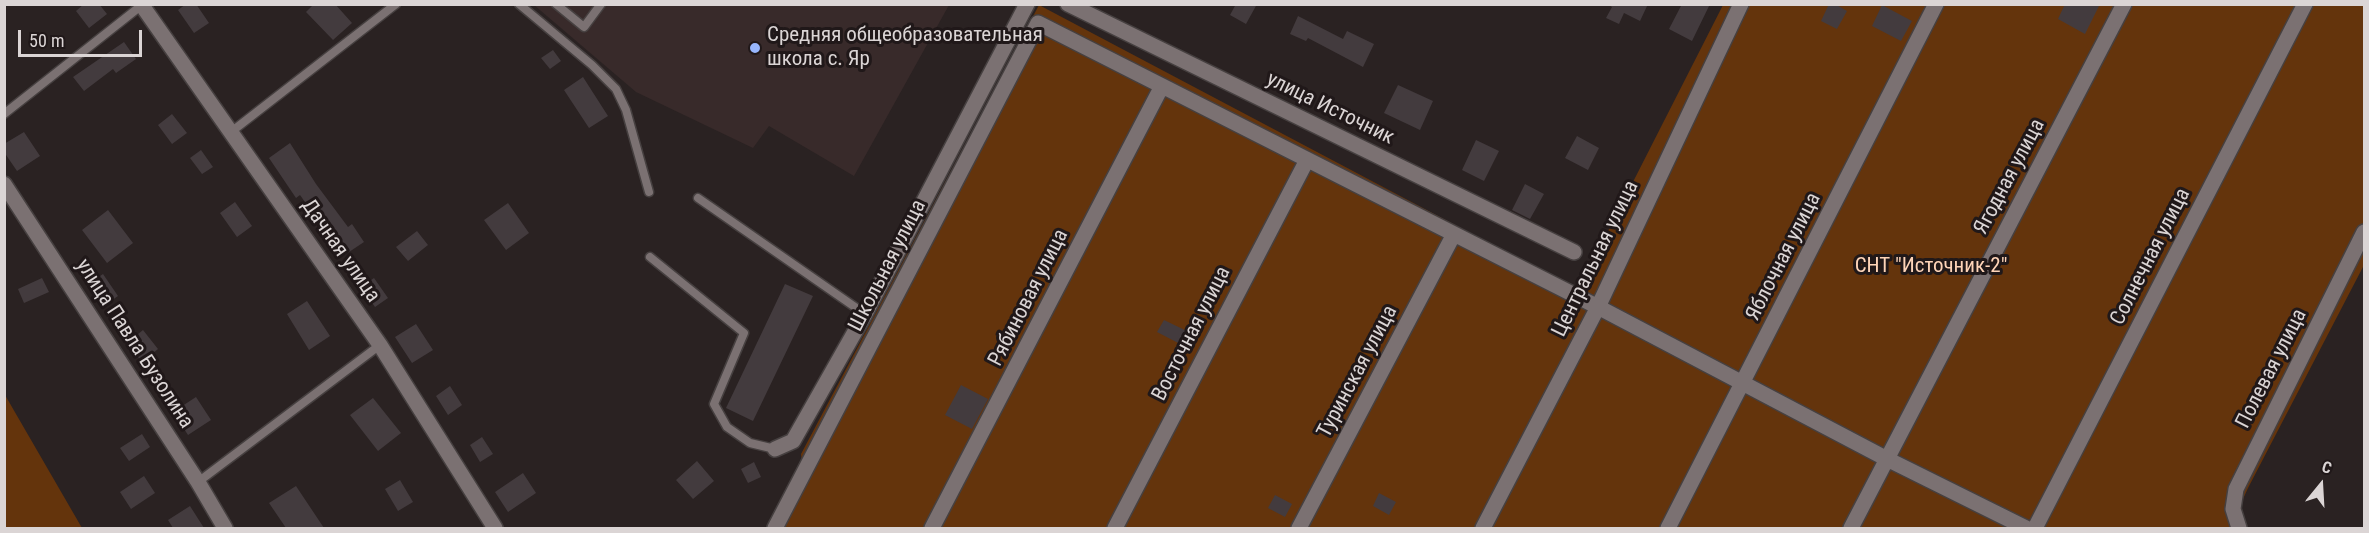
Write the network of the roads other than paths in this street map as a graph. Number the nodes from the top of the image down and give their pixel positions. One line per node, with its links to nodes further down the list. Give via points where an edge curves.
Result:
1 (396, 4): 14 (lane)
2 (519, 4): 17 (lane, via 616,89 626,110)
3 (556, 4): 4 (lane, via 584,27)
4 (602, 4)
5 (1027, 4): 24 (street)
6 (1068, 4): 21 (street, улица Источник)
7 (1741, 4): 23 (street, Центральная улица)
8 (1936, 4): 26 (street, Яблочная улица)
9 (2124, 4): 28 (street, Ягодная улица)
10 (2305, 4): 40 (street, Солнечная улица)
11 (142, 5): 13 (lane); 14 (street, Дачная улица)
12 (1162, 86): 15 (street); 32 (street, Школьная улица, via 1038,23); 33 (street, Рябиновая улица)
13 (4, 114)
14 (231, 132): 25 (street, Дачная улица)
15 (1307, 160): 20 (street); 34 (street, Восточная улица)
16 (4, 184): 29 (street, улица Павла Бузолина)
17 (649, 192)
18 (698, 198): 24 (lane)
19 (2364, 232): 41 (street, Полевая улица, via 2236,489 2233,509)
20 (1454, 234): 23 (street); 35 (street, Туринская улица)
21 (1574, 252)
22 (650, 257): 27 (lane, via 744,333 714,404 727,427 750,443)
23 (1598, 307): 26 (street); 36 (street, Центральная улица)
24 (865, 314): 27 (street, via 792,441)
25 (380, 345): 29 (lane); 31 (street, Дачная улица)
26 (1742, 385): 28 (street); 37 (street, Яблочная улица)
27 (775, 449)
28 (1887, 459): 38 (street, Ягодная улица); 39 (street)
29 (198, 482): 30 (street, улица Павла Бузолина)
30 (225, 528)
31 (495, 528)
32 (775, 528)
33 (932, 528)
34 (1115, 528)
35 (1299, 528)
36 (1484, 528)
37 (1668, 528)
38 (1851, 528)
39 (2026, 528)
40 (2035, 528)
41 (2239, 528)

